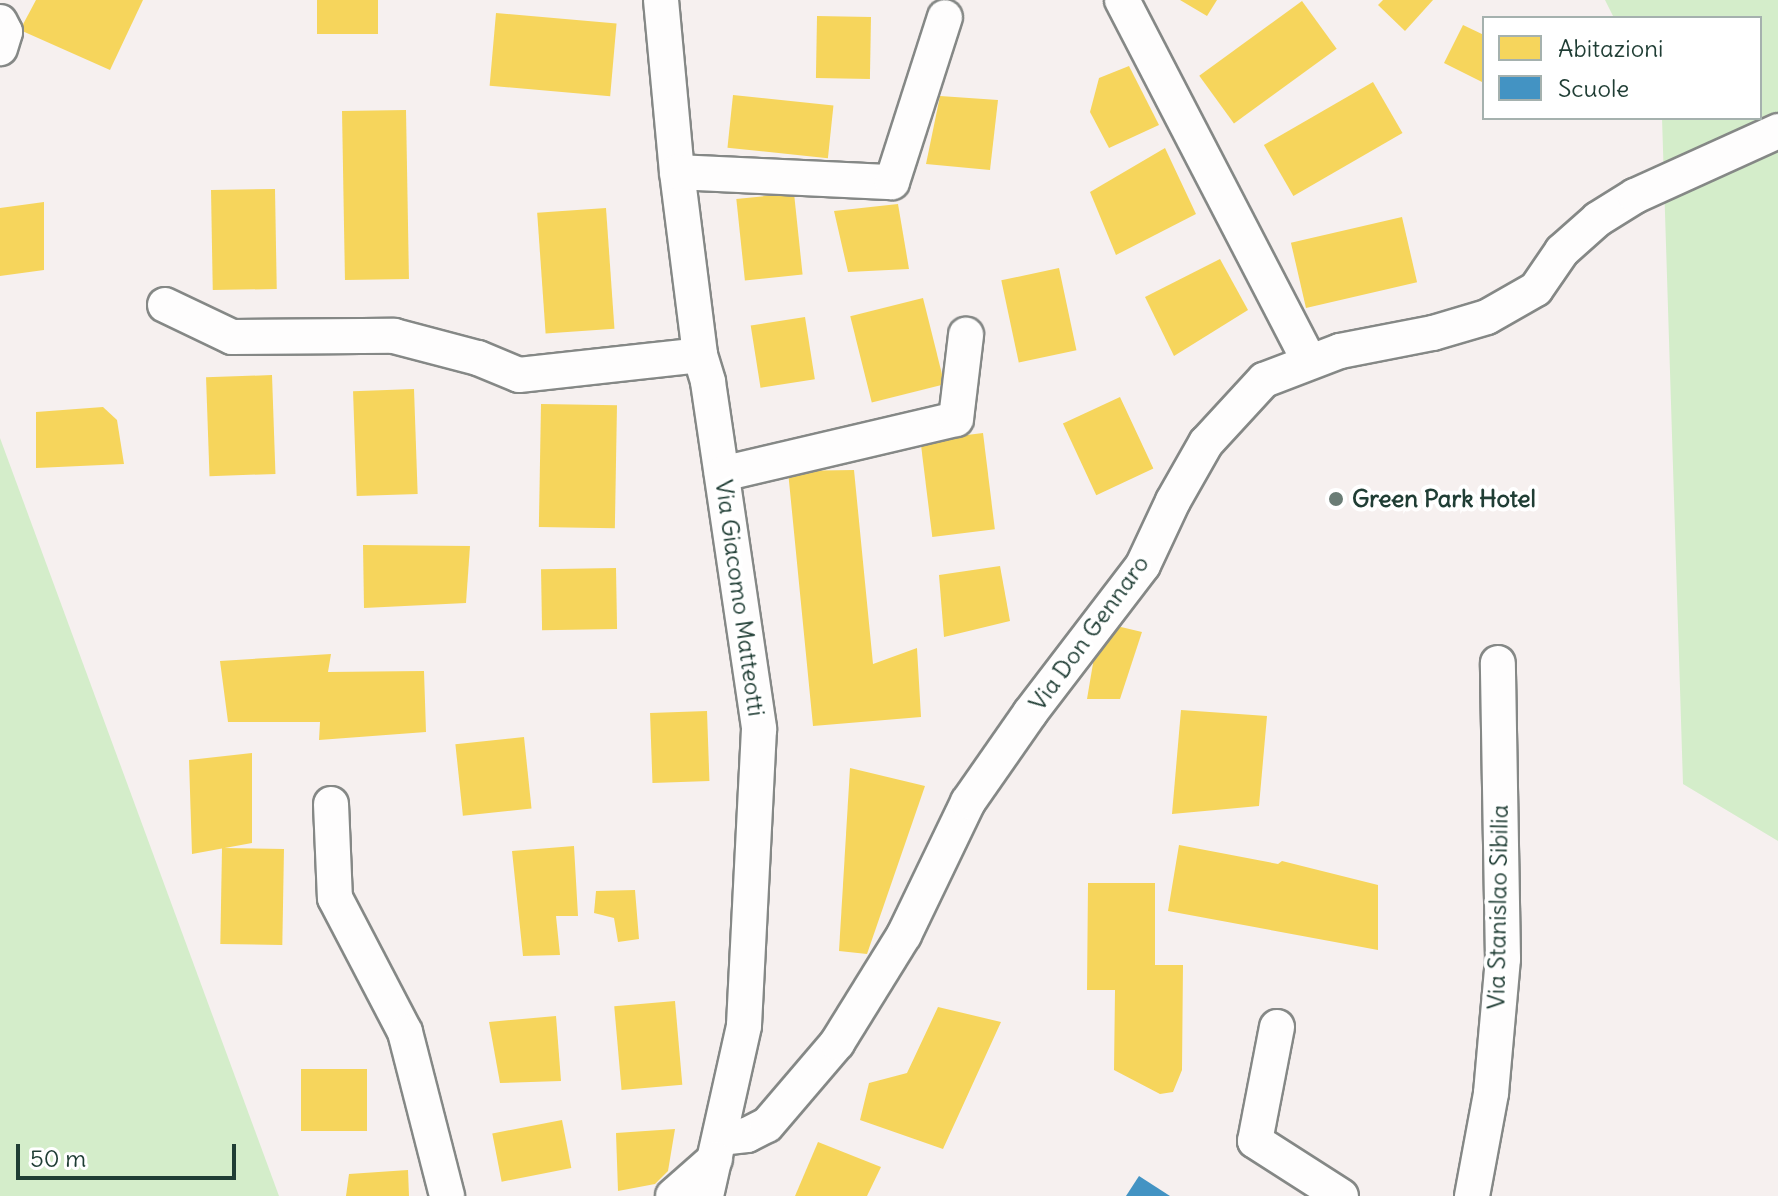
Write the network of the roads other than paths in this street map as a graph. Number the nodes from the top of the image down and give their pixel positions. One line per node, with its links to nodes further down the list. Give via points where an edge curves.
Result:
1 (661, 0): 7 (street, Via Giacomo Matteotti)
2 (1122, 0): 11 (street)
3 (945, 17): 7 (street, via 892,182)
4 (0, 22): 5 (street, via 5,32)
5 (0, 48)
6 (1778, 131): 11 (street, Via Don Gennaro, via 1635,196 1598,219 1562,251 1536,289 1487,317)
7 (677, 172): 10 (street, Via Giacomo Matteotti)
8 (165, 305): 10 (street, via 232,337 394,336 519,375)
9 (966, 335): 12 (street, via 956,419)
10 (700, 355): 12 (street, Via Giacomo Matteotti)
11 (1309, 361): 16 (street, Via Don Gennaro, via 1264,380 1206,443 1143,565 968,802 904,935 837,1043 767,1125)
12 (722, 474): 16 (street, Via Giacomo Matteotti, via 759,729 744,1026)
13 (1498, 663): 21 (street, Via Stanislao Sibilia, via 1503,959 1491,1093)
14 (331, 804): 17 (street, via 335,898 405,1032)
15 (1277, 1027): 20 (street, via 1255,1141)
16 (718, 1149): 18 (street); 19 (street, Via Giacomo Matteotti)
17 (447, 1196)
18 (673, 1196)
19 (706, 1196)
20 (1341, 1196)
21 (1472, 1196)

